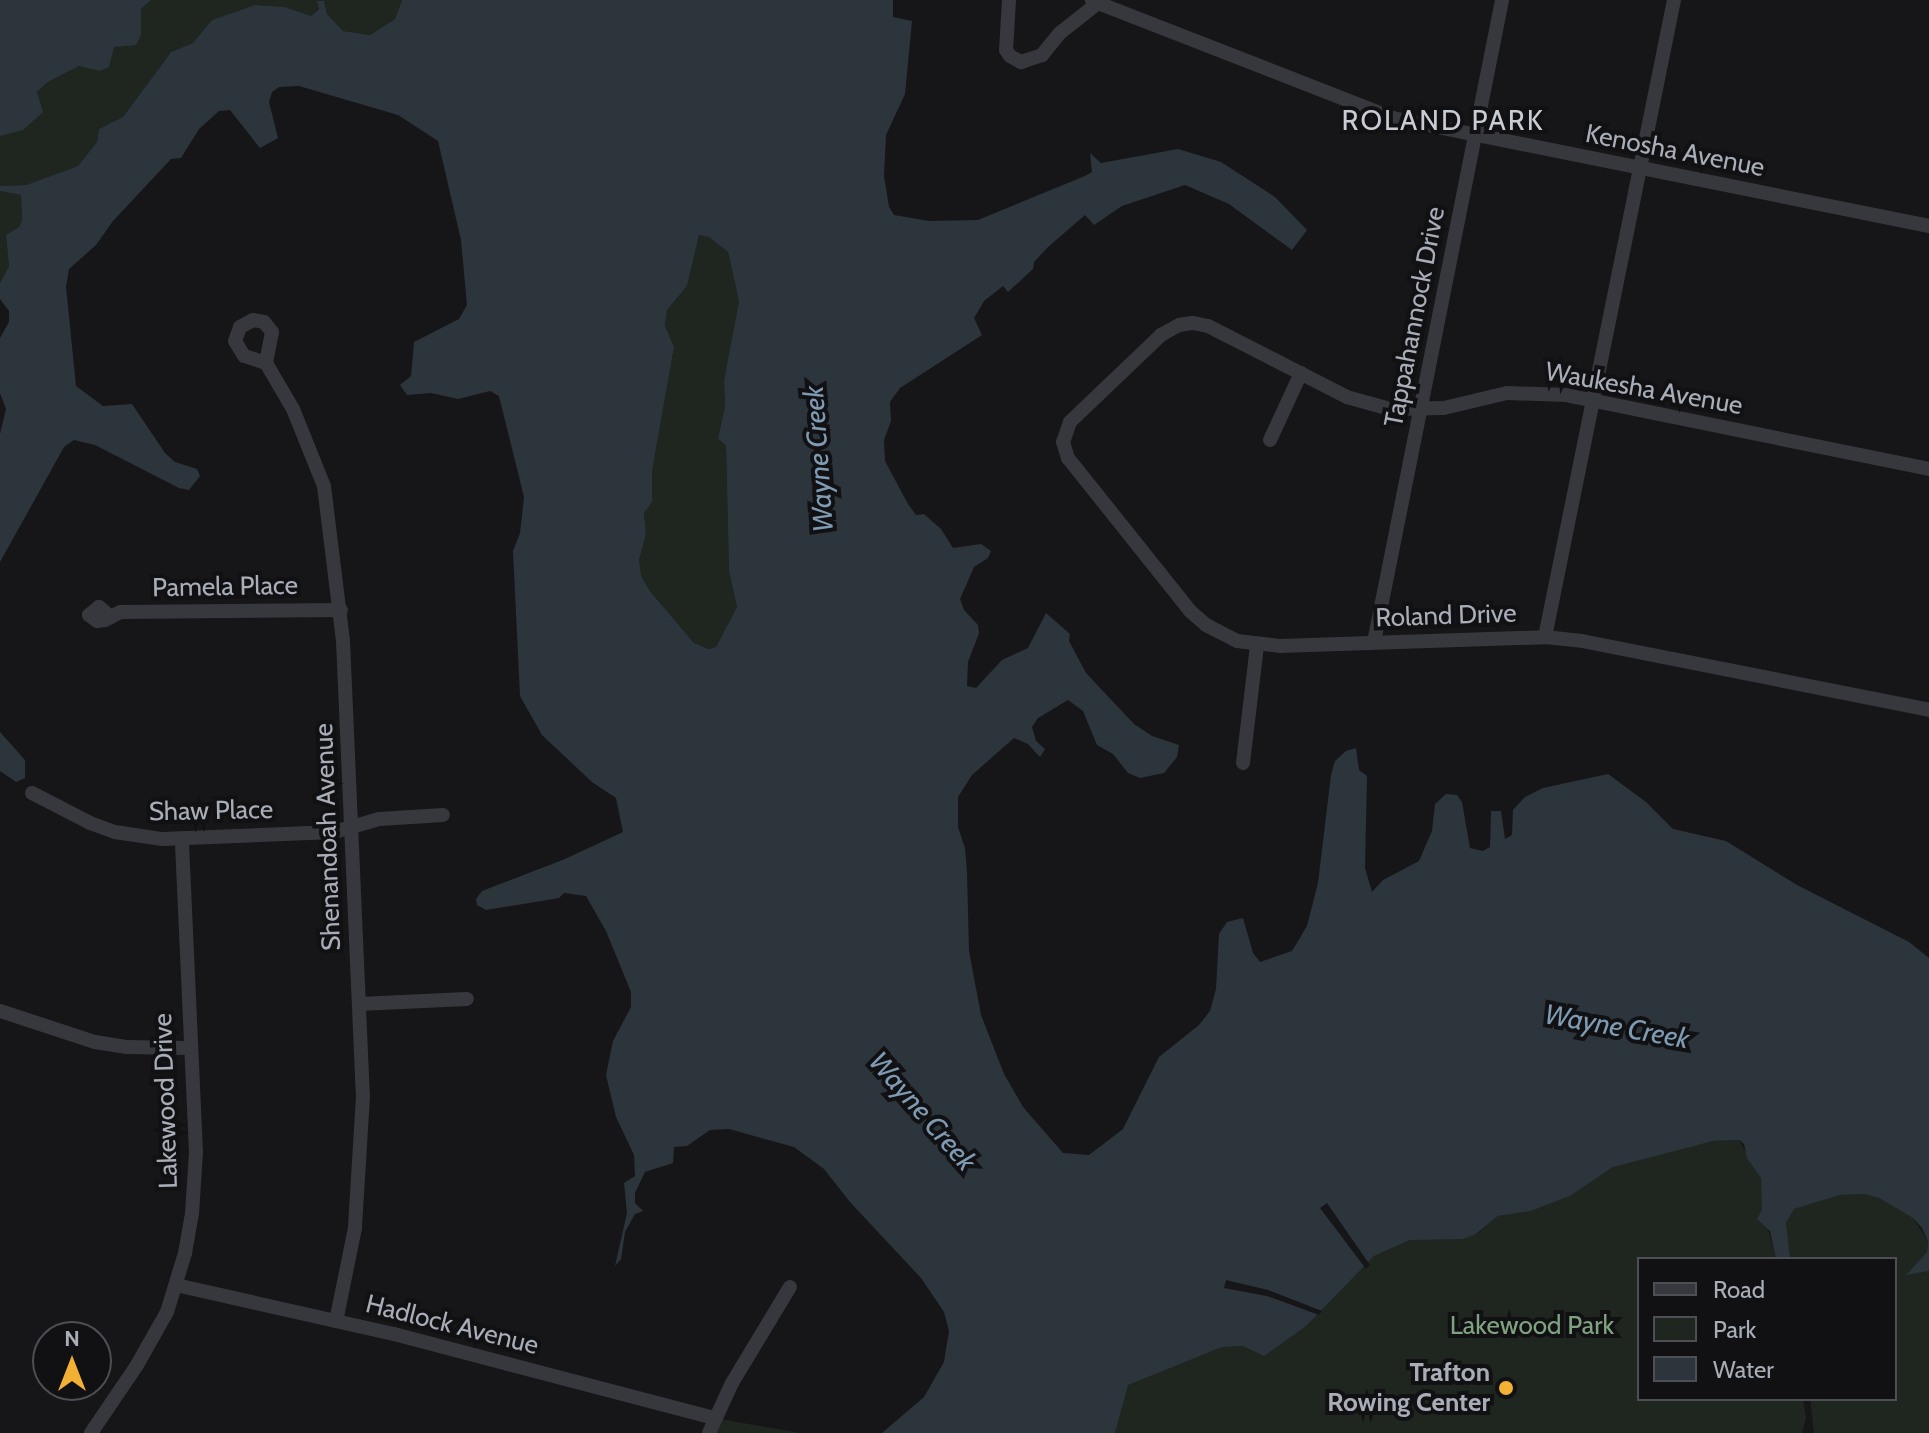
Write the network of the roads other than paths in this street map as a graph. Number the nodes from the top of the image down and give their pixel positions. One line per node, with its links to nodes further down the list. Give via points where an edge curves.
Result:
1 (1009, 0): 4 (street, Kenosha Avenue, via 1006,50 1021,62 1042,55)
2 (1502, 0): 5 (street, Tappahannock Drive)
3 (1674, 0): 6 (street)
4 (1095, 1): 5 (street, Kenosha Avenue, via 1365,110)
5 (1476, 133): 6 (street, Kenosha Avenue); 11 (street, Tappahannock Drive)
6 (1639, 168): 7 (street, Kenosha Avenue); 10 (street)
7 (1929, 226)
8 (266, 363): 15 (street, Shenandoah Avenue, via 293,409 324,486)
9 (1301, 373): 11 (street, Waukesha Avenue, via 1368,405); 12 (street, Waukesha Avenue, via 1208,326 1176,326); 13 (street)
10 (1593, 400): 11 (street, Waukesha Avenue, via 1507,393); 14 (street, Waukesha Avenue); 17 (street)
11 (1421, 411): 18 (street, Tappahannock Drive)
12 (1065, 431): 19 (street, Roland Drive, via 1068,458 1190,611 1225,636)
13 (1270, 440)
14 (1929, 469)
15 (341, 610): 16 (street, Pamela Place, via 121,612); 24 (street, Shenandoah Avenue)
16 (111, 617)
17 (1545, 637): 18 (street, Roland Drive); 20 (street, Roland Drive)
18 (1374, 642): 19 (street, Roland Drive)
19 (1257, 645): 21 (street)
20 (1929, 710)
21 (1243, 763)
22 (32, 793): 25 (street, Shaw Place, via 115,832)
23 (443, 815): 24 (street, Shaw Place, via 379,819)
24 (351, 827): 25 (street, Shaw Place); 27 (street, Shenandoah Avenue)
25 (182, 839): 29 (street, Lakewood Drive)
26 (467, 999): 27 (street)
27 (359, 1004): 32 (street, Shenandoah Avenue, via 359,1198)
28 (0, 1011): 29 (street, via 95,1042)
29 (190, 1048): 30 (street, Lakewood Drive, via 195,1183)
30 (176, 1285): 32 (street, Hadlock Avenue); 34 (street, Lakewood Drive, via 157,1331)
31 (790, 1287): 33 (street)
32 (336, 1321): 33 (street, Hadlock Avenue)
33 (715, 1418): 35 (street)
34 (94, 1432)
35 (709, 1433)

